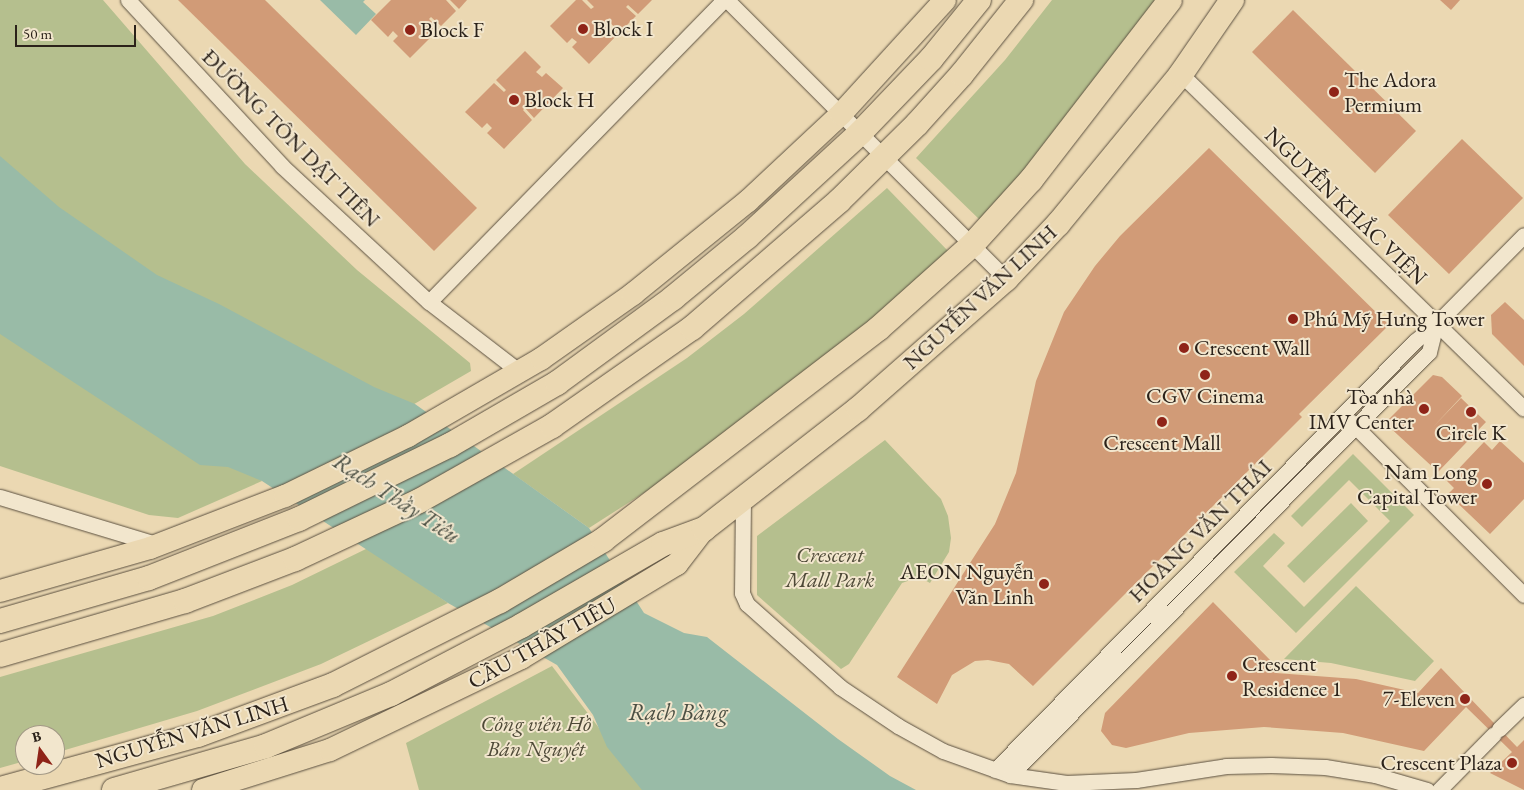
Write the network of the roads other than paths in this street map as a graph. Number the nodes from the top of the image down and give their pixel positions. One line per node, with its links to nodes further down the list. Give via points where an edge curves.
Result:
1 (130, 0): 15 (street, ĐƯỜNG TÔN DẬT TIÊN, via 282,166)
2 (725, 0): 9 (street); 15 (street)
3 (945, 0): 9 (main road)
4 (979, 0): 10 (highway, via 931,59)
5 (1021, 0): 11 (highway, via 962,74)
6 (1170, 0): 13 (highway, NGUYỄN VĂN LINH, via 1031,180)
7 (1232, 0): 8 (highway, NGUYỄN VĂN LINH)
8 (1181, 74): 14 (highway, NGUYỄN VĂN LINH, via 1058,224); 16 (street, NGUYỄN KHẮC VIỆN)
9 (841, 114): 10 (street); 17 (main road, via 748,201 661,272 593,324)
10 (860, 134): 11 (street); 31 (highway, via 707,271 587,362 450,445 300,519 218,552 141,581)
11 (885, 158): 13 (street); 32 (highway, via 712,313 552,426 419,501 240,581 185,601)
12 (1524, 235): 16 (street, HOÀNG VĂN THÁI)
13 (972, 245): 14 (street); 37 (highway, NGUYỄN VĂN LINH, via 878,329 639,515 525,586 380,663 299,699 198,736)
14 (1006, 279): 22 (highway, NGUYỄN VĂN LINH, via 852,413)
15 (428, 302): 17 (street, ĐƯỜNG TÔN DẬT TIÊN)
16 (1436, 324): 18 (street, NGUYỄN KHẮC VIỆN); 19 (street, HOÀNG VĂN THÁI, via 1415,341); 20 (street, HOÀNG VĂN THÁI, via 1429,352)
17 (515, 374): 27 (main road, via 358,462)
18 (1524, 409)
19 (1344, 416): 20 (street); 23 (street, HOÀNG VĂN THÁI)
20 (1356, 428): 24 (street, HOÀNG VĂN THÁI); 30 (street)
21 (0, 497): 27 (street)
22 (743, 499): 25 (highway, NGUYỄN VĂN LINH); 35 (street, via 742,593 747,604 861,702 943,751)
23 (1259, 501): 24 (street); 35 (street, HOÀNG VĂN THÁI)
24 (1270, 513): 36 (street, HOÀNG VĂN THÁI)
25 (704, 529): 26 (highway, NGUYỄN VĂN LINH); 28 (main road, NGUYỄN VĂN LINH)
26 (663, 544): 33 (highway, CẦU THẦY TIÊU, via 522,626)
27 (159, 545): 29 (main road)
28 (677, 564): 39 (main road, CẦU THẦY TIÊU, via 556,639 403,716 315,756)
29 (0, 591)
30 (1524, 595)
31 (0, 621)
32 (0, 655)
33 (391, 694): 38 (highway, NGUYỄN VĂN LINH, via 266,746)
34 (1524, 705): 41 (street)
35 (995, 770): 36 (street)
36 (1010, 775): 40 (street, via 1066,783 1105,782 1226,766 1271,764 1324,767 1375,775)
37 (0, 789)
38 (114, 790)
39 (203, 790)
40 (1427, 790)
41 (1439, 790)

